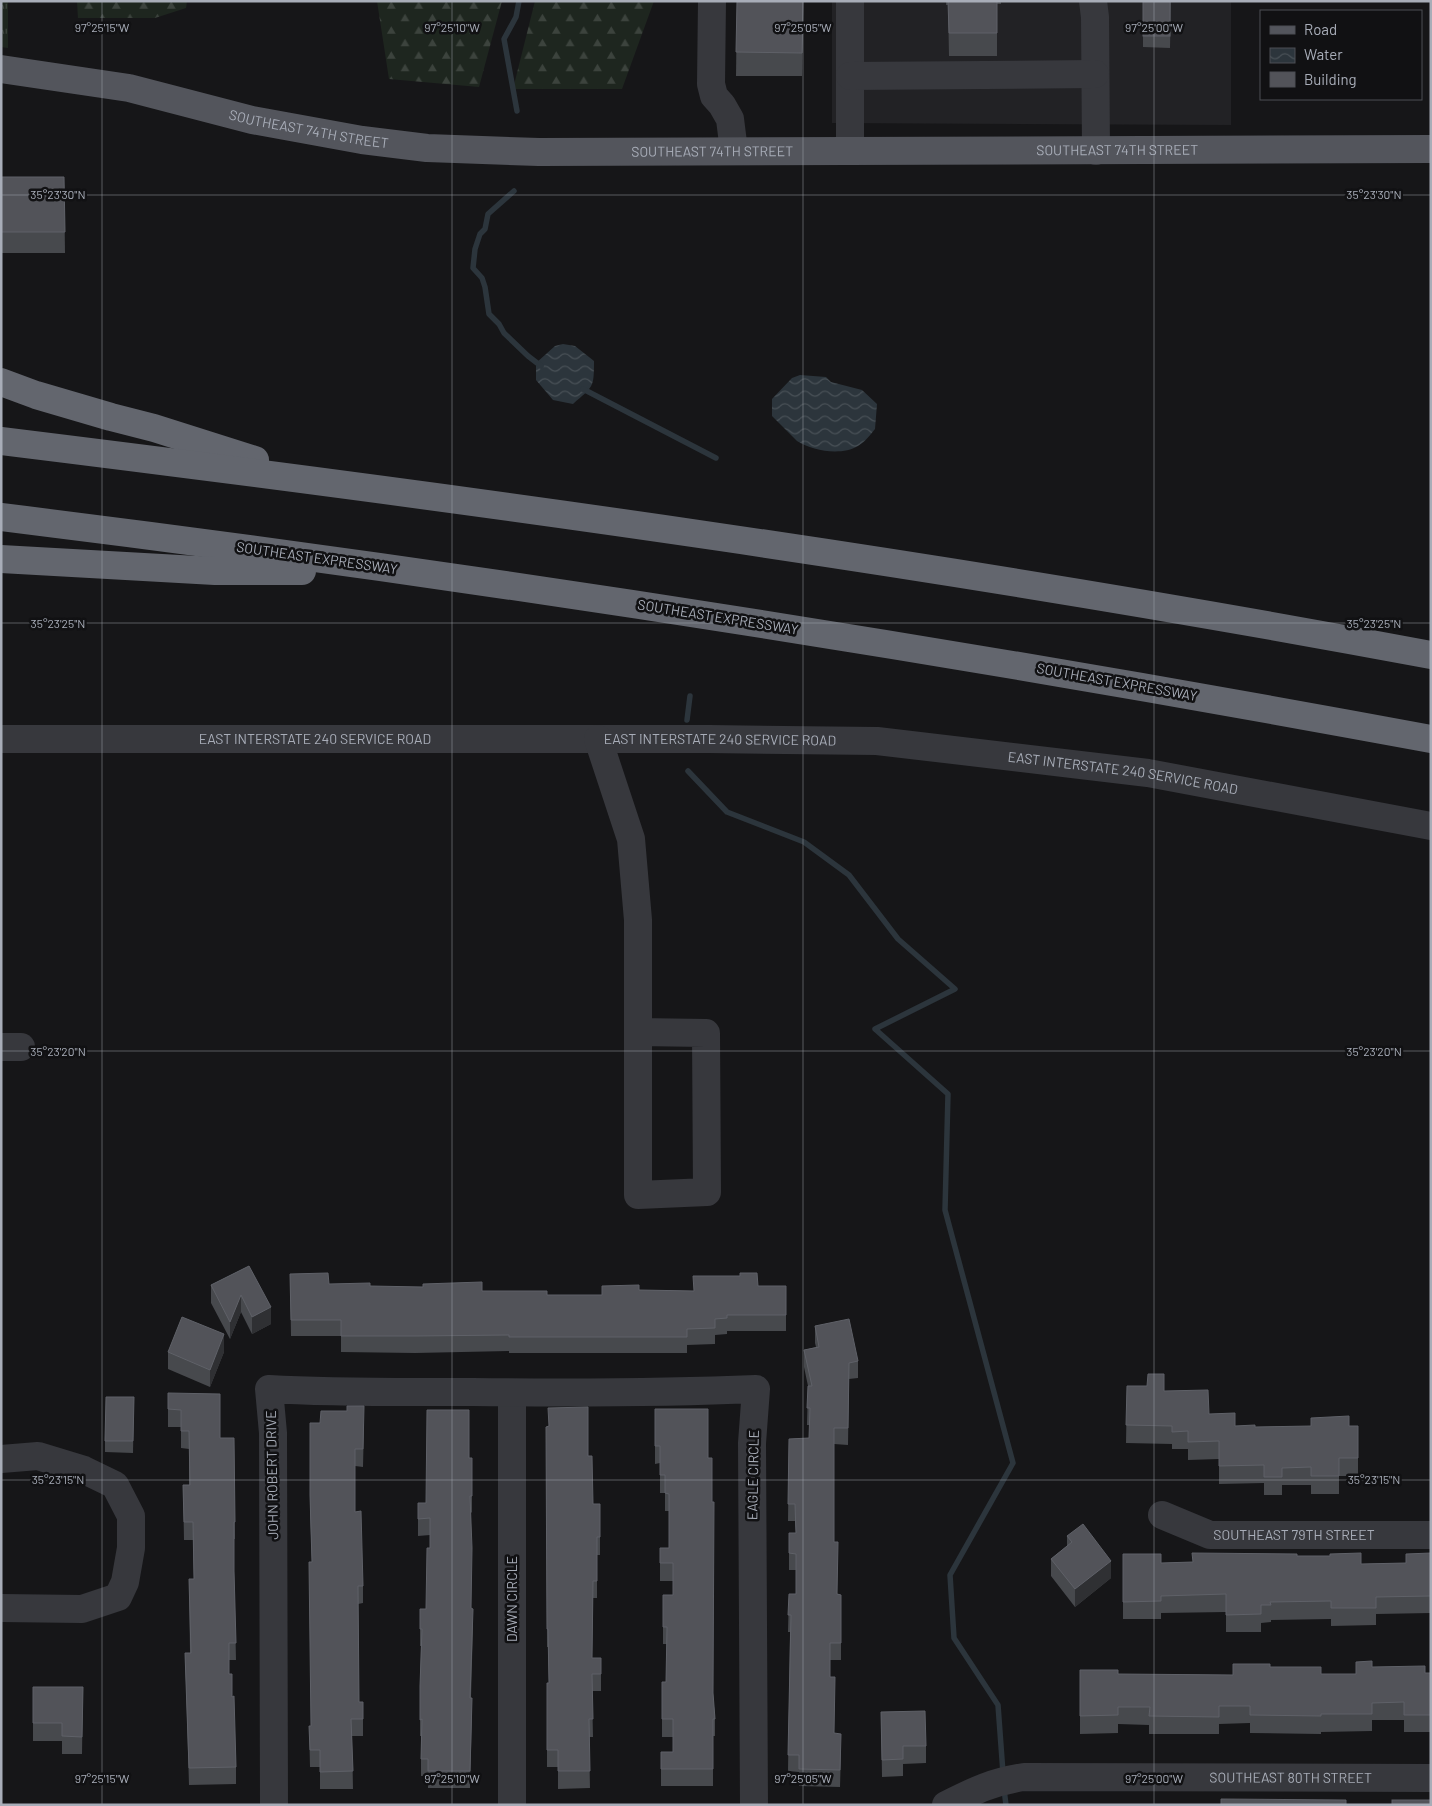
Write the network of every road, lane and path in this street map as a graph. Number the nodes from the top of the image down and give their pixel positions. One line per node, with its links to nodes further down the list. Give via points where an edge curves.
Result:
1 (712, 1): 8 (street, via 711,84 714,96 730,119)
2 (850, 1): 6 (street)
3 (1092, 1): 5 (street)
4 (1, 69): 8 (main road, SOUTHEAST 74TH STREET, via 129,88 306,131 427,148 539,152)
5 (1095, 74): 6 (street); 10 (street)
6 (850, 76): 9 (street)
7 (1431, 149): 10 (main road, SOUTHEAST 74TH STREET)
8 (734, 151): 9 (main road, SOUTHEAST 74TH STREET)
9 (850, 151): 10 (main road, SOUTHEAST 74TH STREET)
10 (1096, 151)
11 (1, 382): 13 (highway)
12 (1, 441): 13 (highway)
13 (319, 480): 17 (highway, via 1094,594)
14 (1, 517): 16 (highway, SOUTHEAST EXPRESSWAY)
15 (1, 559): 16 (highway, via 215,571)
16 (407, 571): 18 (highway, SOUTHEAST EXPRESSWAY, via 925,650)
17 (1431, 655)
18 (1431, 738)
19 (1, 739): 20 (street, EAST INTERSTATE 240 SERVICE ROAD)
20 (598, 739): 21 (street, EAST INTERSTATE 240 SERVICE ROAD, via 878,741 1148,773); 22 (street, via 631,839 638,920)
21 (1431, 826)
22 (638, 1032): 22 (street, via 638,1195 706,1192 706,1033)
23 (512, 1393): 30 (street, JOHN ROBERT DRIVE, via 268,1389 273,1442); 31 (street, DAWN CIRCLE); 32 (street, EAGLE CIRCLE, via 756,1389 752,1443)
24 (1, 1459): 27 (street, via 38,1456 84,1470 115,1485 131,1516 125,1582 118,1597 82,1609)
25 (1162, 1515): 26 (street, SOUTHEAST 79TH STREET, via 1210,1535)
26 (1431, 1535)
27 (1, 1608)
28 (1431, 1778): 29 (street, SOUTHEAST 80TH STREET, via 1024,1777)
29 (982, 1793): 33 (street, SOUTHEAST 80TH STREET)
30 (274, 1805)
31 (512, 1805)
32 (754, 1805)
33 (946, 1805)

